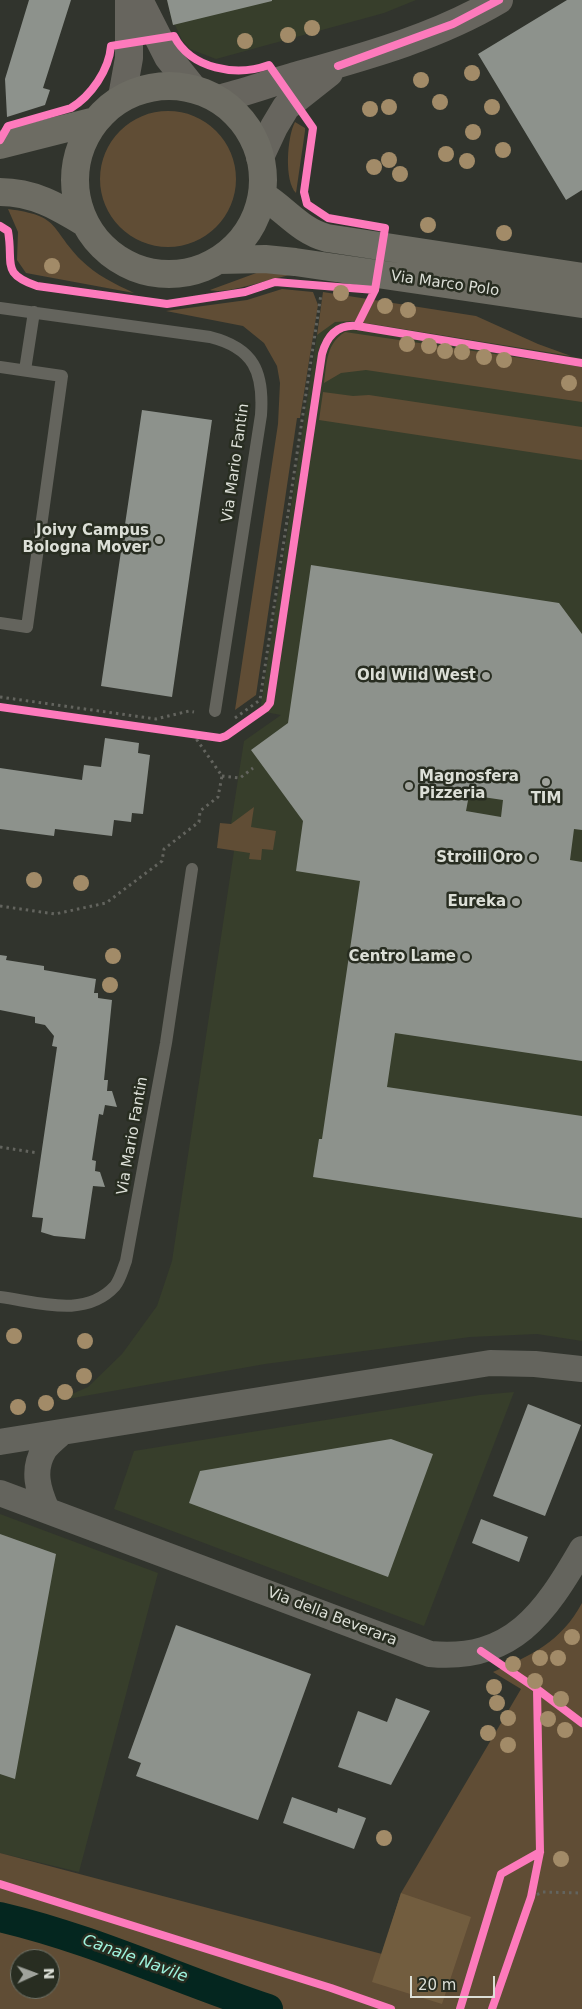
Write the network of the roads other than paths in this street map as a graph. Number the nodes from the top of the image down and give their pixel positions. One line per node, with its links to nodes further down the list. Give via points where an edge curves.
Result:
1 (130, 0): 6 (main road, via 129,58)
2 (139, 0): 5 (main road, via 168,57)
3 (499, 0): 4 (main road, via 452,24)
4 (338, 66): 7 (main road); 10 (main road, via 286,107)
5 (192, 88): 6 (main road, via 160,85); 7 (main road)
6 (122, 97): 8 (main road, via 108,106)
7 (218, 99): 10 (main road, via 245,124)
8 (95, 121): 9 (main road); 13 (main road, via 80,147 74,175 77,204)
9 (0, 145)
10 (260, 157): 12 (main road)
11 (0, 192): 13 (main road, via 46,200)
12 (262, 195): 14 (main road, via 252,225 232,250); 15 (main road, Via Marco Polo, via 302,227 327,238)
13 (84, 223): 14 (main road, via 102,248 139,270 166,274 194,271)
14 (219, 260): 16 (main road, Via Marco Polo, via 265,259 303,263)
15 (582, 277)
16 (582, 304)
17 (0, 308): 18 (lane, Via Mario Fantin)
18 (34, 312): 20 (lane); 22 (lane, Via Mario Fantin, via 221,340 245,352 256,368 261,384 261,415)
19 (0, 367): 20 (lane)
20 (25, 370): 21 (lane, via 62,376 27,627)
21 (0, 623)
22 (215, 710)
23 (192, 869): 24 (lane, Via Mario Fantin, via 166,1043 126,1261 116,1285 95,1301 71,1307)
24 (0, 1297)
25 (582, 1369): 26 (street, via 490,1364)
26 (61, 1433): 27 (street); 29 (street, via 44,1449 38,1470 37,1490)
27 (0, 1442)
28 (0, 1493): 29 (street, Via della Beverara)
29 (47, 1510): 30 (street, Via della Beverara, via 430,1654 454,1656 481,1652 526,1627 555,1595)
30 (582, 1549)

